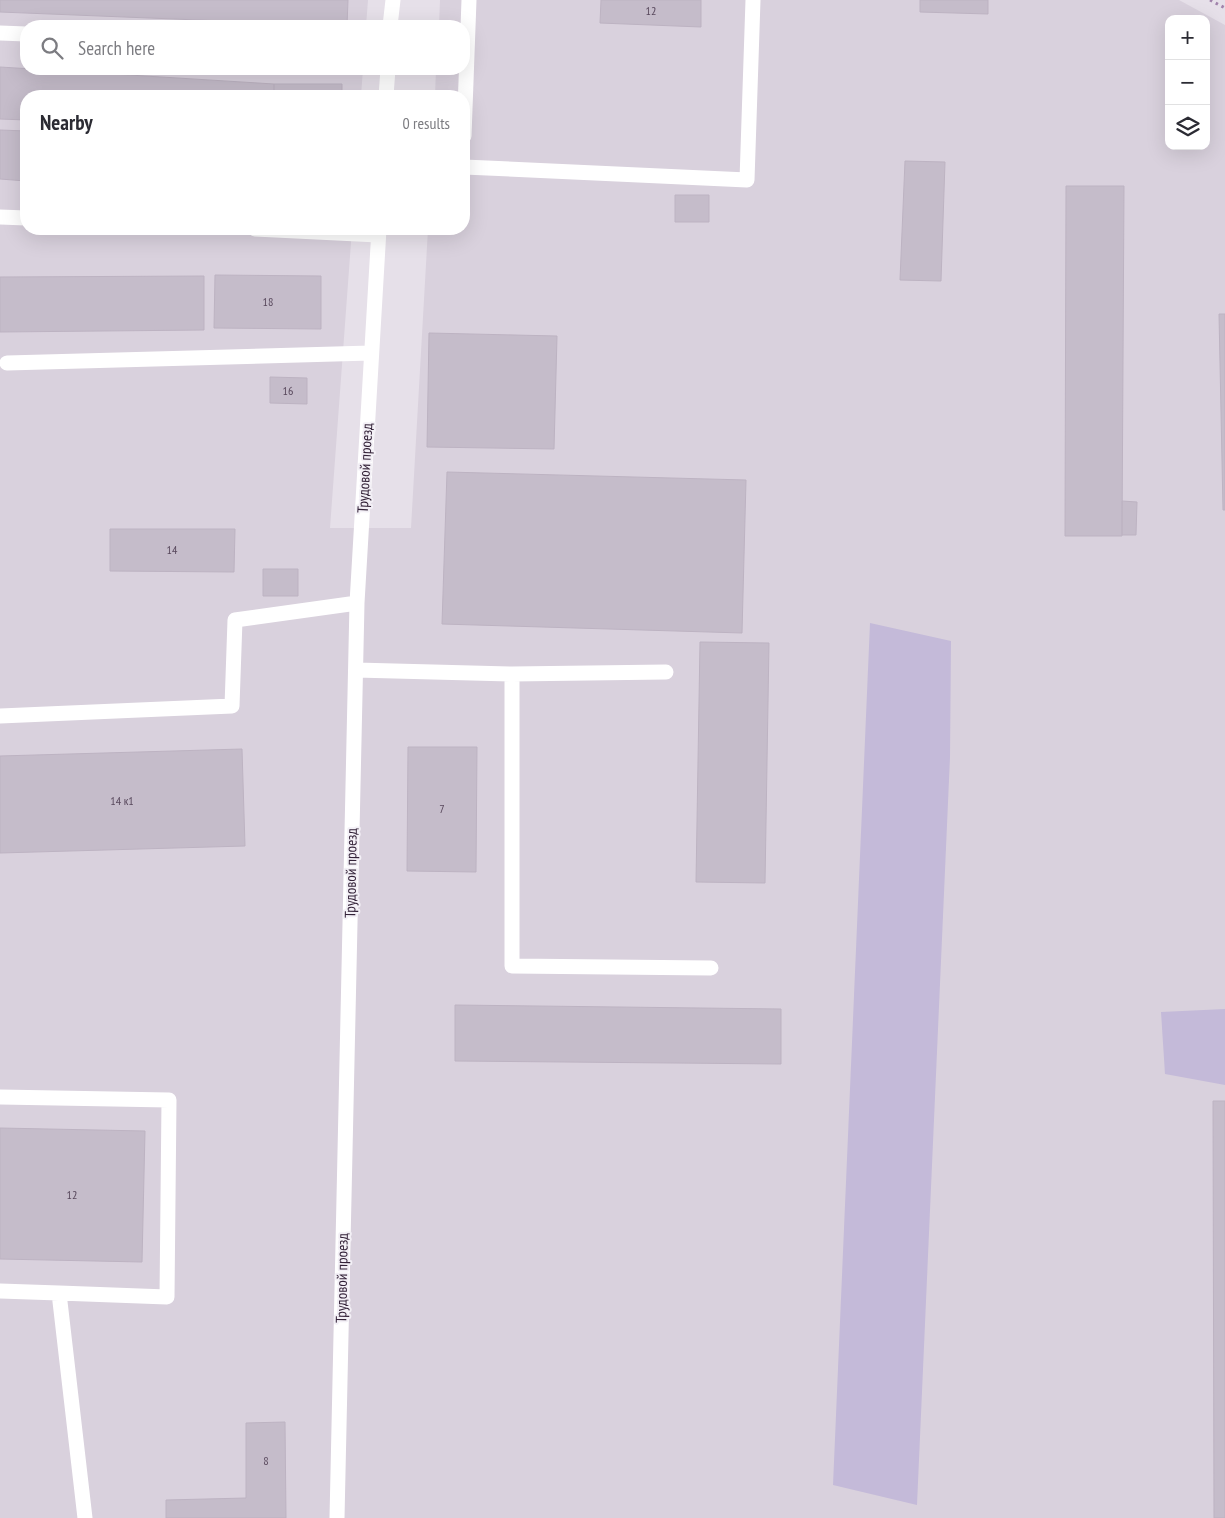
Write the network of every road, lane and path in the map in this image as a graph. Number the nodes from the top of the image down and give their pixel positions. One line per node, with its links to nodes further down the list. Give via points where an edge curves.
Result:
1 (393, 0): 6 (street)
2 (469, 0): 7 (street)
3 (753, 0): 14 (street, via 747,180)
4 (1210, 0): 5 (path)
5 (1225, 8)
6 (391, 20)
7 (468, 20)
8 (0, 33): 9 (street)
9 (20, 34)
10 (388, 75): 12 (street)
11 (466, 75): 13 (street)
12 (386, 90)
13 (466, 90)
14 (470, 167)
15 (0, 216): 16 (street)
16 (20, 218)
17 (378, 235): 18 (street, Трудовой проезд)
18 (372, 353): 19 (street); 20 (street, Трудовой проезд)
19 (7, 363)
20 (357, 603): 21 (street, Трудовой проезд); 24 (street, via 235,620 232,706)
21 (356, 670): 23 (street); 30 (street, Трудовой проезд)
22 (666, 672): 23 (street)
23 (512, 674): 25 (street, via 512,966)
24 (0, 716)
25 (711, 968)
26 (0, 1097): 28 (street, via 169,1100 167,1297)
27 (0, 1291): 28 (street)
28 (59, 1293): 29 (street)
29 (85, 1518)
30 (337, 1518)

